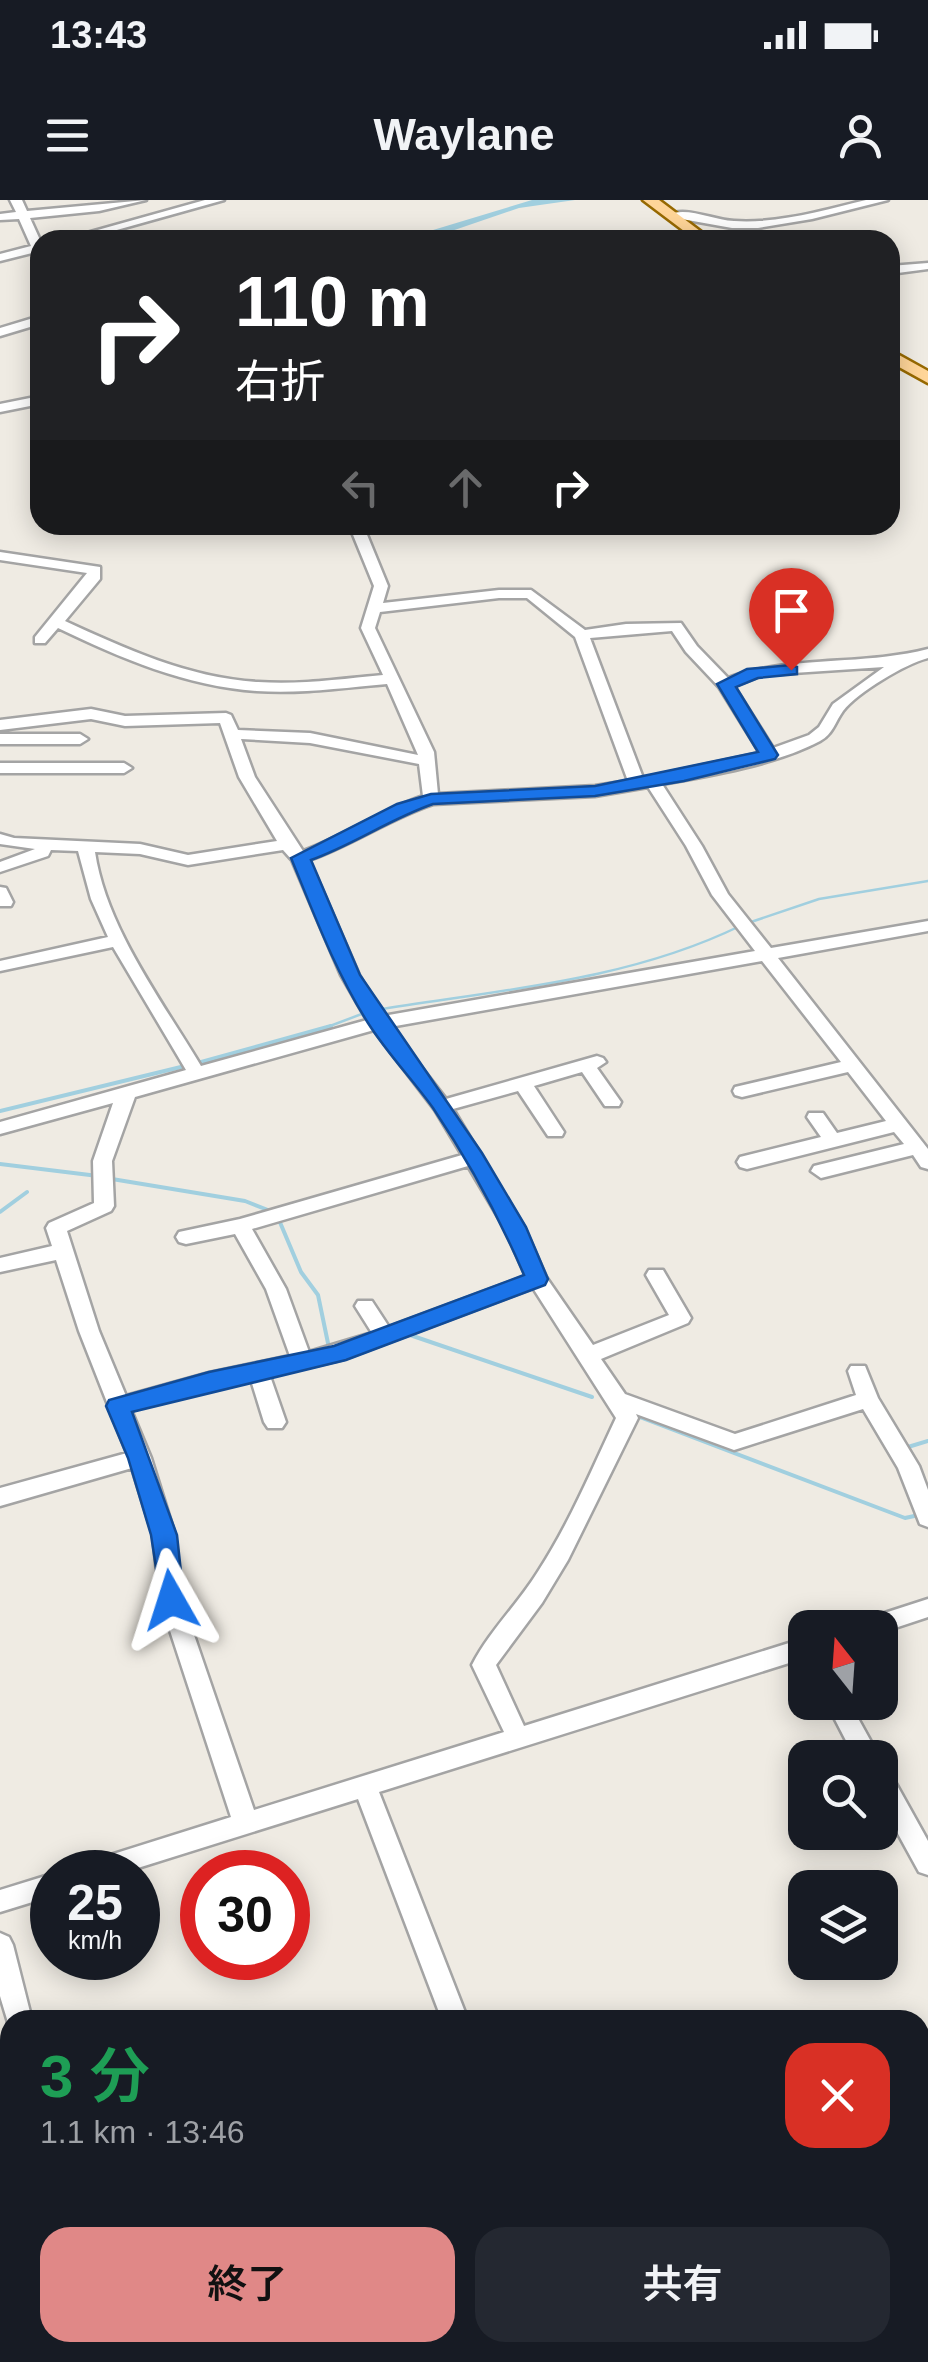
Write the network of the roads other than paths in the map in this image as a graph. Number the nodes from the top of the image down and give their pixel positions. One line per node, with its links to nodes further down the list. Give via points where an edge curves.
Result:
1 (16, 200): 8 (street)
2 (140, 200): 8 (street)
3 (158, 200): 7 (street)
4 (218, 200): 7 (street)
5 (650, 200): 9 (main road)
6 (882, 200): 9 (street, via 747,225)
7 (168, 214): 12 (street)
8 (24, 215): 10 (street); 11 (street)
9 (670, 216): 13 (main road)
10 (0, 217)
11 (31, 230)
12 (106, 230)
13 (690, 230)
14 (30, 250): 15 (street)
15 (0, 258)
16 (928, 266): 17 (street)
17 (900, 269)
18 (30, 323): 19 (street)
19 (0, 332)
20 (900, 361): 21 (main road)
21 (928, 378)
22 (30, 402): 23 (street)
23 (0, 408)
24 (360, 535): 26 (street, via 381,586)
25 (0, 556): 27 (street, via 95,570)
26 (372, 609): 28 (street, via 531,594); 32 (street, via 368,628)
27 (58, 623): 29 (street); 32 (street, via 155,666 235,684)
28 (582, 635): 33 (street, via 676,626); 42 (street)
29 (40, 640)
30 (928, 652): 31 (street)
31 (901, 660): 33 (street, via 761,672); 38 (street, via 838,707 814,738)
32 (389, 679): 39 (street)
33 (725, 684): 38 (street)
34 (0, 725): 35 (street, via 91,714 125,721 226,718)
35 (235, 734): 39 (street, via 310,738); 45 (street, via 247,777)
36 (80, 738): 37 (street)
37 (0, 739)
38 (769, 755): 42 (street)
39 (427, 761): 43 (street)
40 (0, 768): 41 (street)
41 (124, 768)
42 (644, 782): 43 (street, via 595,791); 52 (street)
43 (431, 799): 48 (street)
44 (0, 838): 46 (street)
45 (287, 844): 47 (street, via 188,860); 48 (street)
46 (45, 845): 47 (street); 49 (street, via 42,854)
47 (86, 847): 51 (street, via 86,872)
48 (300, 858): 54 (street)
49 (0, 867)
50 (928, 926): 52 (street)
51 (120, 940): 53 (street); 56 (street)
52 (767, 954): 54 (street); 55 (street)
53 (0, 966)
54 (374, 1015): 56 (street); 61 (street)
55 (850, 1066): 59 (street); 63 (street)
56 (196, 1072): 58 (street)
57 (522, 1082): 60 (street, via 592,1063); 61 (street); 65 (street)
58 (128, 1091): 64 (street); 73 (street, via 108,1134 98,1180 104,1206 56,1228)
59 (742, 1091)
60 (612, 1096)
61 (442, 1106): 69 (street)
62 (816, 1118): 66 (street)
63 (896, 1125): 66 (street); 68 (street)
64 (0, 1128)
65 (556, 1132)
66 (833, 1140): 67 (street)
67 (753, 1154)
68 (922, 1155): 70 (street)
69 (474, 1158): 71 (street); 76 (street)
70 (820, 1171)
71 (240, 1226): 72 (street); 80 (street, via 276,1289)
72 (186, 1237)
73 (63, 1251): 74 (street); 85 (street)
74 (0, 1264)
75 (656, 1275): 79 (street, via 680,1318)
76 (537, 1279): 78 (street); 79 (street)
77 (365, 1306): 78 (street)
78 (384, 1337): 80 (street)
79 (587, 1356): 83 (street)
80 (302, 1360): 81 (street)
81 (258, 1370): 85 (street); 86 (street)
82 (858, 1371): 84 (street)
83 (617, 1399): 84 (street, via 734,1442); 93 (street, via 628,1418 534,1598 484,1666)
84 (868, 1399): 89 (street, via 908,1466)
85 (118, 1406): 87 (street)
86 (275, 1422)
87 (140, 1458): 88 (street); 96 (street, via 164,1535 171,1600)
88 (0, 1497)
89 (928, 1518)
90 (928, 1608): 91 (street)
91 (898, 1618)
92 (788, 1653): 93 (street)
93 (518, 1738): 94 (street)
94 (365, 1786): 96 (street); 103 (street)
95 (898, 1810): 98 (street)
96 (246, 1824): 97 (street)
97 (160, 1851)
98 (928, 1864)
99 (30, 1891): 100 (street)
100 (0, 1901)
101 (0, 1945): 102 (street)
102 (16, 2010)
103 (451, 2010)

